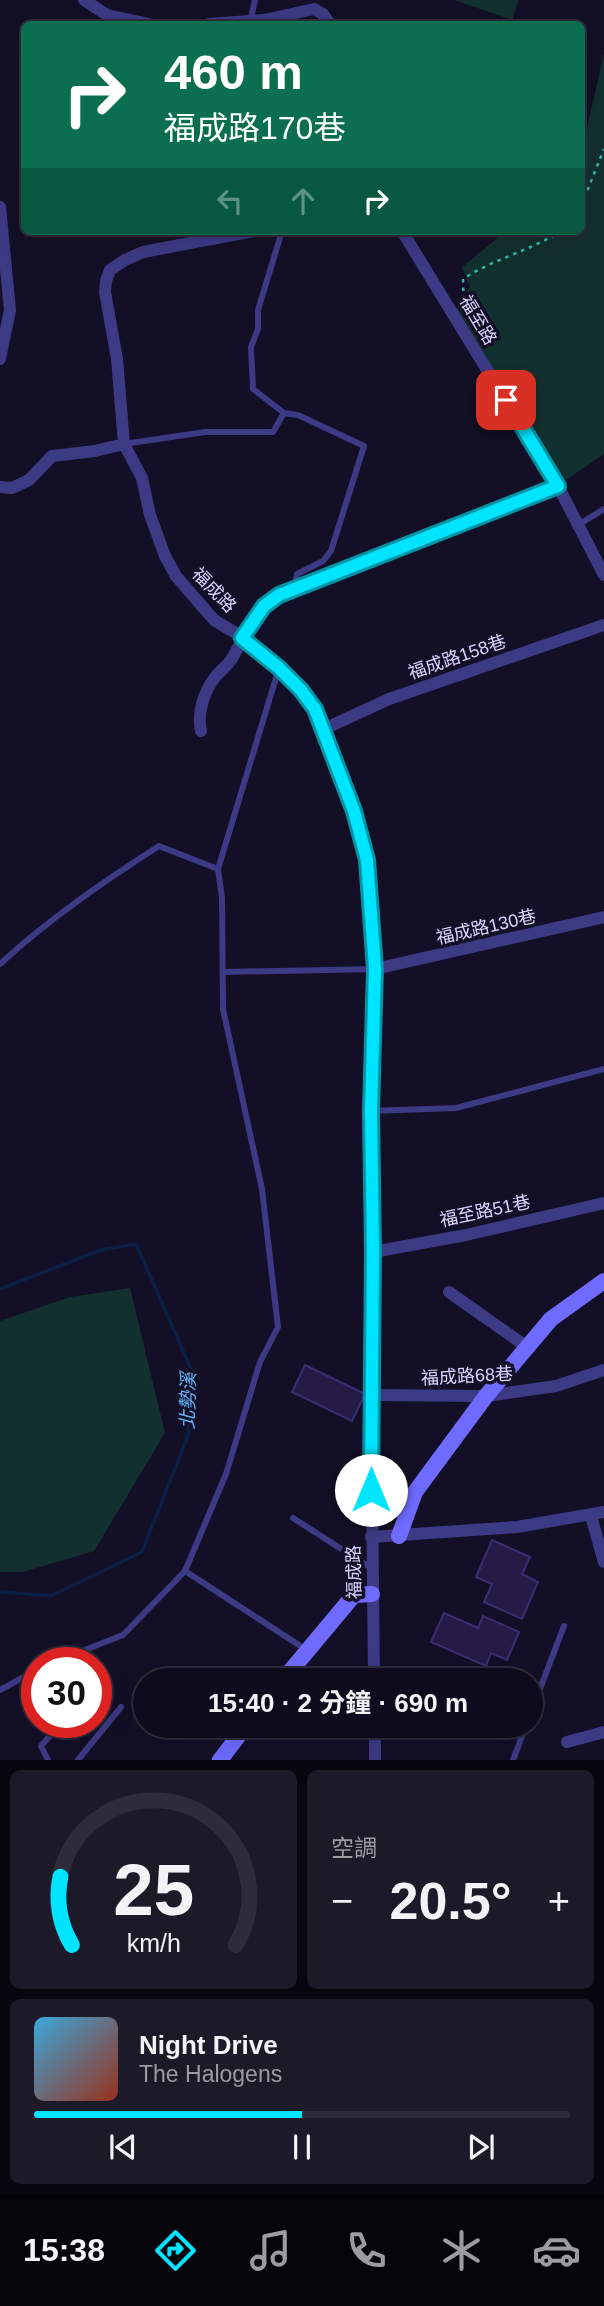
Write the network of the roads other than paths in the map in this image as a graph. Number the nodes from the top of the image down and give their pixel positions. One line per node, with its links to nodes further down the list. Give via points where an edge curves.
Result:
1 (84, 0): 3 (street, via 107,15)
2 (256, 0): 4 (lane)
3 (135, 21)
4 (250, 21)
5 (268, 21): 6 (street, via 313,9)
6 (328, 21)
7 (0, 207): 11 (street, via 10,310)
8 (233, 235): 13 (street, 福成路, via 143,252 110,270 105,292 117,359)
9 (281, 235): 12 (lane, via 251,347 253,389)
10 (404, 235): 14 (street, 福至路)
11 (0, 359)
12 (285, 413): 13 (lane, via 273,432 205,432); 19 (lane, via 364,446 331,551 323,561 297,574)
13 (124, 444): 15 (street, via 52,456 29,480); 21 (street, 福成路, via 142,478 150,515 176,576 214,620)
14 (558, 486): 17 (street, 福至路); 19 (street)
15 (0, 488)
16 (604, 509): 17 (lane)
17 (578, 524): 18 (street, 福至路)
18 (604, 575)
19 (295, 588): 21 (street, via 264,606)
20 (604, 625): 23 (street, 福成路158巷, via 389,698)
21 (242, 638): 22 (street, 福成路); 24 (street, via 202,702)
22 (279, 668): 23 (street, 福成路, via 301,690); 25 (lane)
23 (324, 729): 28 (street, 福成路, via 367,860)
24 (201, 731)
25 (218, 869): 27 (lane, via 159,846 85,894); 29 (lane)
26 (604, 917): 28 (street, 福成路130巷)
27 (0, 964)
28 (375, 969): 29 (lane); 31 (street, 福成路)
29 (223, 972): 46 (lane, via 223,1009 262,1189 278,1327 260,1362 226,1474)
30 (604, 1069): 31 (lane, via 456,1108)
31 (371, 1111): 33 (street, 福成路)
32 (604, 1203): 33 (street, 福至路51巷)
33 (373, 1252): 38 (street, 福成路)
34 (604, 1281): 36 (street, via 551,1319)
35 (449, 1292): 36 (street)
36 (527, 1347): 39 (street)
37 (604, 1370): 39 (street, 福成路68巷, via 555,1386)
38 (371, 1395): 39 (street, 福成路68巷); 43 (street, 福成路)
39 (486, 1396): 42 (street, via 415,1492)
40 (597, 1514): 42 (street, via 517,1527); 44 (street)
41 (293, 1518): 45 (lane)
42 (398, 1536): 43 (street)
43 (371, 1537): 45 (street, 福成路)
44 (604, 1562)
45 (372, 1568): 47 (street, 福成路)
46 (185, 1571): 49 (lane, via 123,1635); 50 (lane)
47 (372, 1594): 50 (street, via 355,1595); 52 (street, 福成路)
48 (564, 1626): 54 (lane)
49 (92, 1647)
50 (307, 1650): 51 (street)
51 (293, 1668)
52 (374, 1668)
53 (21, 1679): 55 (lane)
54 (543, 1681)
55 (0, 1690)
56 (121, 1707): 64 (lane)
57 (604, 1732): 62 (street)
58 (48, 1738): 63 (lane, via 41,1746)
59 (237, 1738): 65 (street)
60 (375, 1738): 66 (street)
61 (521, 1738): 67 (lane)
62 (567, 1742)
63 (48, 1760)
64 (78, 1760)
65 (220, 1760)
66 (375, 1760)
67 (513, 1760)

